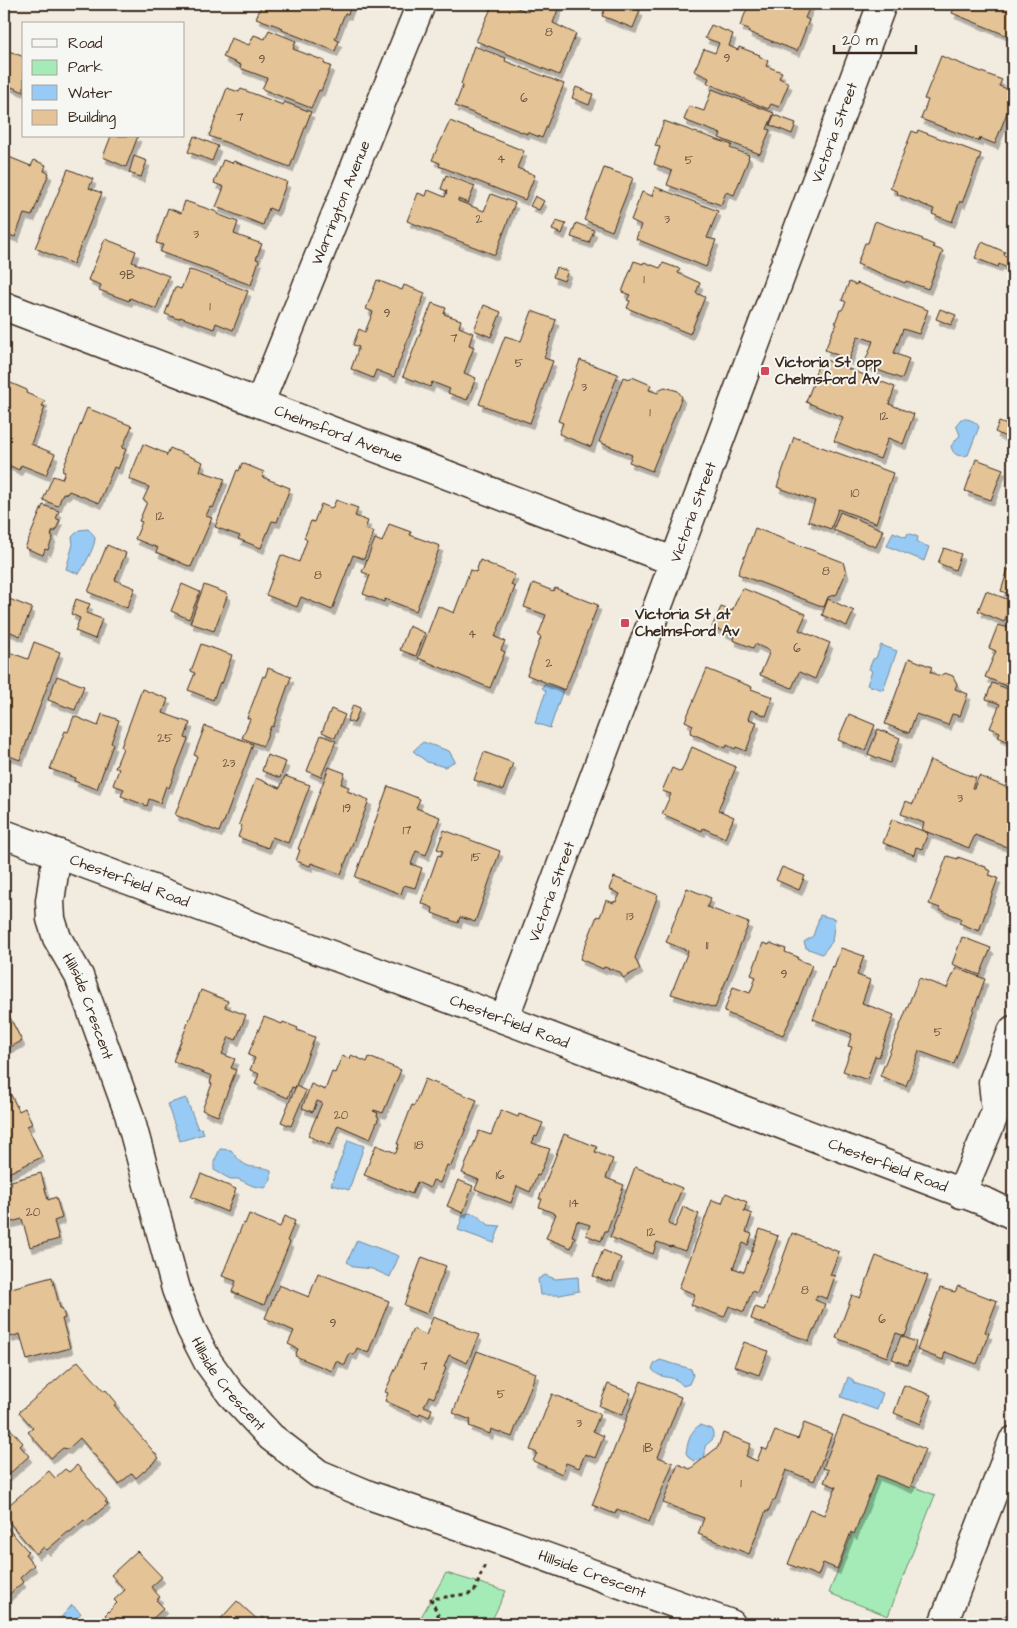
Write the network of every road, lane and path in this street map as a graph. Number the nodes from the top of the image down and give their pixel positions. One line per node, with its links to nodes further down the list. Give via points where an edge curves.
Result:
1 (420, 4): 4 (street, Warrington Avenue)
2 (882, 4): 5 (street, Victoria Street)
3 (4, 306): 4 (street, Chelmsford Avenue)
4 (260, 402): 5 (street, Chelmsford Avenue)
5 (673, 561): 8 (street, Victoria Street)
6 (4, 834): 7 (street, Chesterfield Road)
7 (57, 853): 8 (street, Chesterfield Road); 14 (street, Hillside Crescent, via 50,901 51,918 62,947 79,976 98,1026 128,1114 177,1292 208,1362 231,1394 271,1437 319,1474 369,1496)
8 (504, 1019): 11 (street, Chesterfield Road)
9 (1013, 1030): 10 (street, via 993,1082)
10 (1005, 1104): 11 (street)
11 (961, 1194): 12 (street, Chesterfield Road)
12 (1013, 1214)
13 (1013, 1441): 17 (street)
14 (494, 1538): 15 (path, via 474,1593 431,1600); 16 (street, Hillside Crescent)
15 (442, 1624)
16 (731, 1624)
17 (943, 1624)

